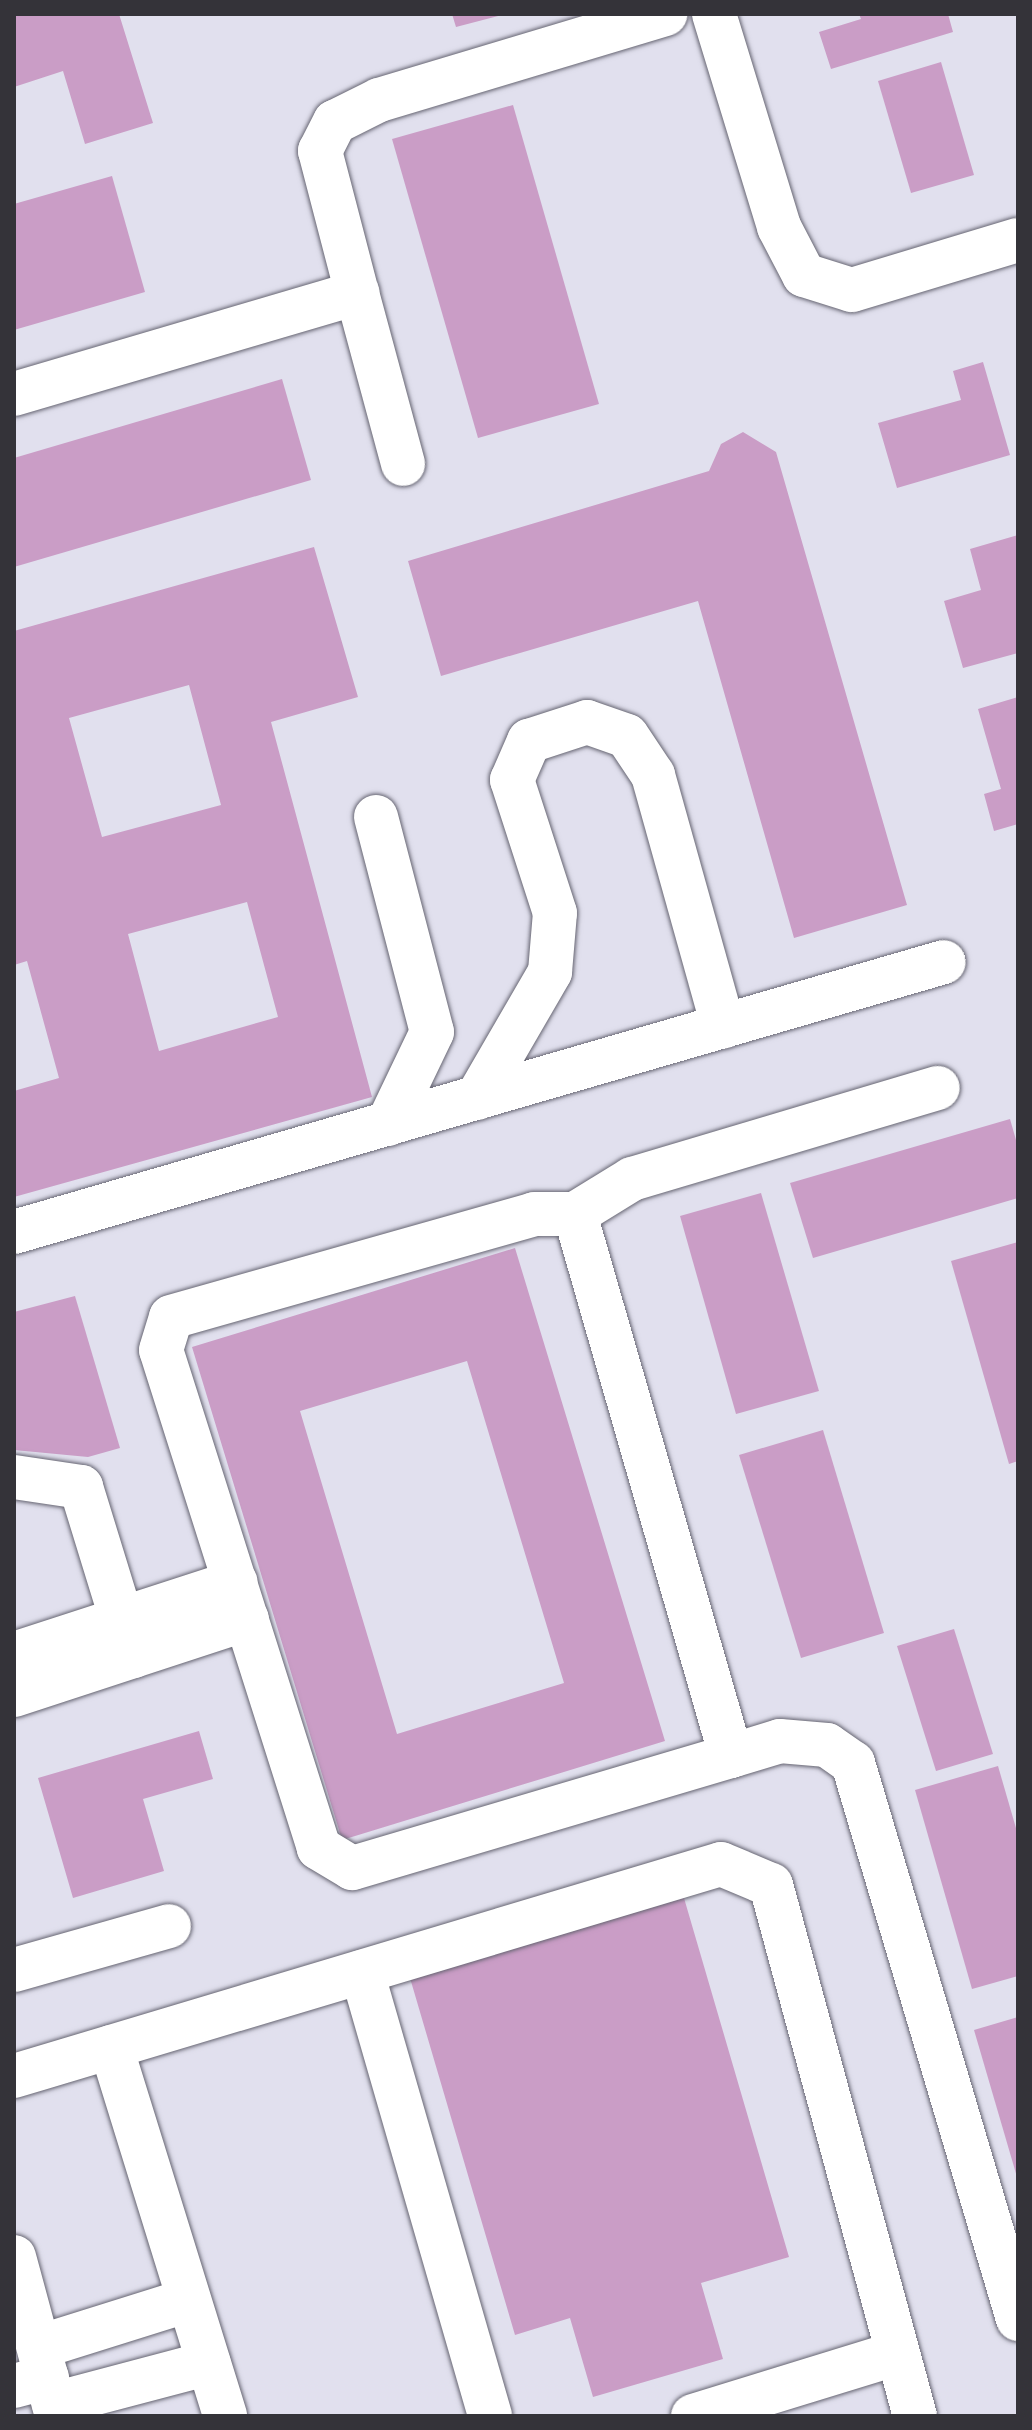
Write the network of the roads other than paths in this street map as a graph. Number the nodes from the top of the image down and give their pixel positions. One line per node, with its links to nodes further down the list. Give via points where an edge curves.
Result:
1 (665, 14): 4 (street, via 379,100 335,122 320,151)
2 (714, 14): 3 (street, via 779,227 804,275 852,290)
3 (1018, 240)
4 (357, 293): 5 (street); 6 (street)
5 (14, 394)
6 (403, 464)
7 (376, 817): 12 (street, via 432,1032)
8 (944, 962): 9 (street)
9 (723, 1026): 11 (street); 11 (street, via 653,775 627,736 587,722 529,741 512,780 555,913 550,972)
10 (938, 1088): 13 (street, via 632,1179)
11 (477, 1098): 12 (street)
12 (388, 1124): 14 (street)
13 (575, 1214): 16 (street, via 534,1214 171,1317 161,1350); 20 (street)
14 (14, 1232)
15 (14, 1477): 17 (street, via 81,1487)
16 (242, 1601): 17 (street); 20 (street, via 319,1848 352,1868)
17 (127, 1638): 18 (street); 19 (street)
18 (14, 1654)
19 (14, 1695)
20 (731, 1756): 28 (street, via 780,1741 827,1745 853,1763)
21 (169, 1926): 22 (street)
22 (14, 1970)
23 (362, 1972): 24 (street); 29 (street, via 721,1864 771,1885); 33 (street)
24 (111, 2047): 25 (street); 27 (street)
25 (14, 2076)
26 (14, 2257): 31 (street)
27 (189, 2300): 30 (street); 31 (street)
28 (1018, 2319)
29 (898, 2353): 34 (street); 35 (street)
30 (209, 2363): 31 (street); 32 (street)
31 (42, 2386)
32 (225, 2416)
33 (490, 2416)
34 (693, 2416)
35 (915, 2416)

